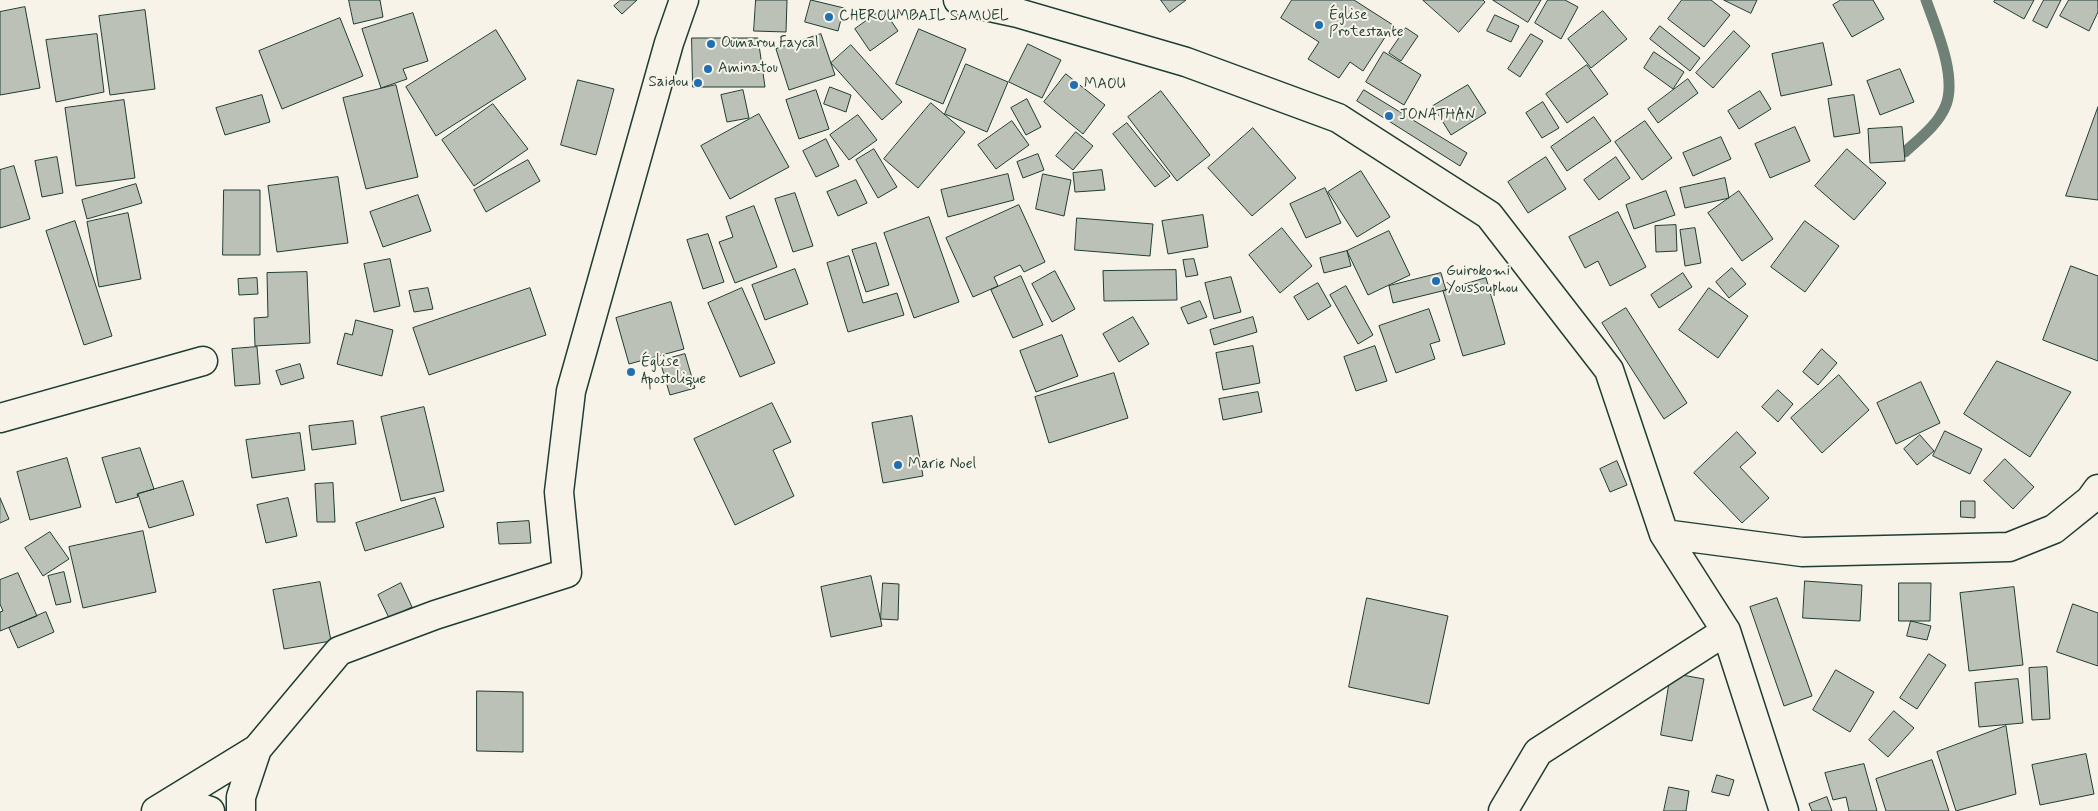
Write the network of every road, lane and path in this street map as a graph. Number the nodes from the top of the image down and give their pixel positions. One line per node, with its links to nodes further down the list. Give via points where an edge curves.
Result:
1 (684, 0): 8 (street, via 669,43 572,391 559,492 567,573 435,615 340,651)
2 (958, 0): 6 (street, via 1186,62 1338,118 1489,215 1609,370)
3 (203, 361): 4 (street)
4 (0, 418)
5 (2098, 489): 6 (street, via 2090,500 2054,529 2009,547 1802,552)
6 (1664, 534): 7 (street)
7 (1726, 631): 13 (street, via 1538,752); 14 (street)
8 (257, 749): 9 (street); 12 (street, via 241,797)
9 (156, 811)
10 (175, 811): 11 (street, via 180,801)
11 (210, 811)
12 (241, 811)
13 (1503, 811)
14 (1784, 811)

